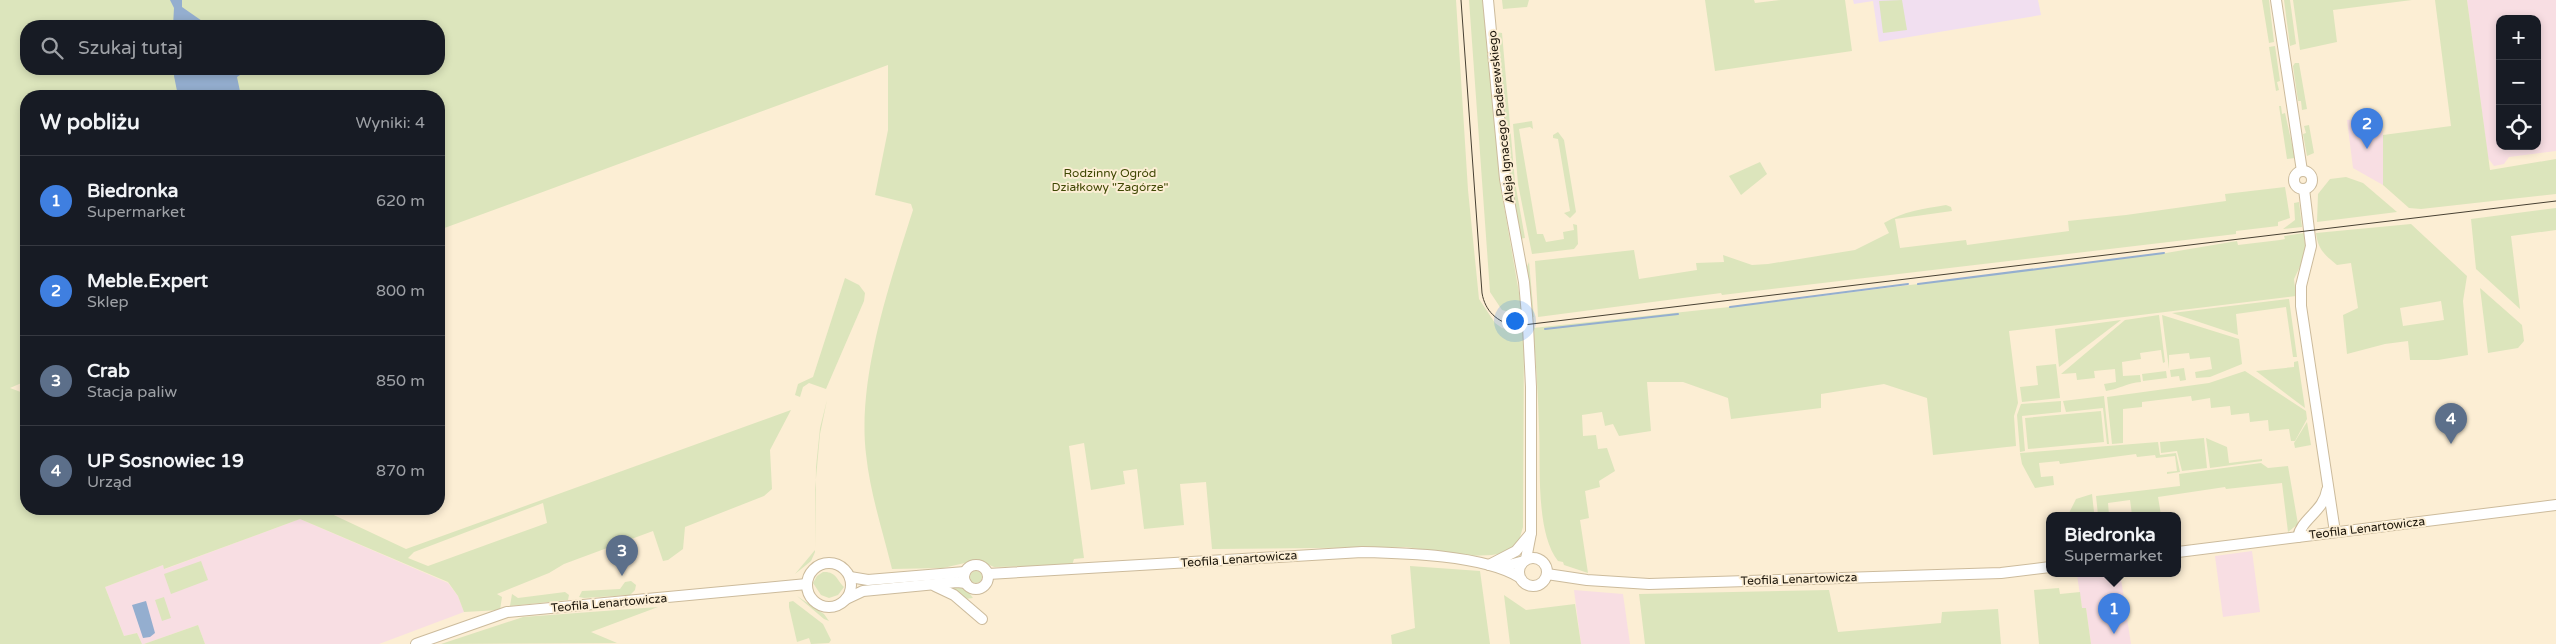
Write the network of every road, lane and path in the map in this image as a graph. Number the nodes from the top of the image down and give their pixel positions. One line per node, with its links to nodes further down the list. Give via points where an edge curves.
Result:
1 (1488, 0): 6 (street, Aleja Ignacego Paderewskiego, via 1505,179 1526,305 1531,388)
2 (2276, 0): 3 (street, via 2302,171 2312,178 2304,189 2311,246 2301,286 2301,306)
3 (2327, 483): 5 (street); 7 (street, via 2323,503 2300,530)
4 (2556, 505): 5 (street, Teofila Lenartowicza)
5 (2335, 532): 7 (street, Teofila Lenartowicza)
6 (1531, 533): 9 (street, Aleja Ignacego Paderewskiego); 10 (street, via 1516,551)
7 (2298, 537): 8 (street, Teofila Lenartowicza)
8 (2181, 552)
9 (1529, 559): 10 (street, Teofila Lenartowicza, via 1513,564); 14 (street, via 1546,565); 15 (street, via 1519,568)
10 (1489, 565): 13 (street, Teofila Lenartowicza, via 1411,554 1332,553); 15 (street, Teofila Lenartowicza)
11 (2046, 567): 14 (street, Teofila Lenartowicza, via 2000,573 1649,584)
12 (965, 572): 13 (street, via 972,565 978,565); 16 (street, via 868,580); 17 (street)
13 (988, 574): 17 (street, via 987,582 981,588 973,588)
14 (1547, 574): 15 (street, via 1543,582 1535,586 1524,584)
15 (1519, 577)
16 (850, 578): 18 (street, via 840,566 826,564 812,572); 20 (street)
17 (966, 583): 19 (street)
18 (808, 584): 20 (street, via 811,597 822,606 837,605); 22 (street, Teofila Lenartowicza, via 506,612)
19 (934, 586): 20 (street, via 863,591); 21 (street, via 950,591)
20 (846, 599)
21 (982, 619)
22 (416, 644)

